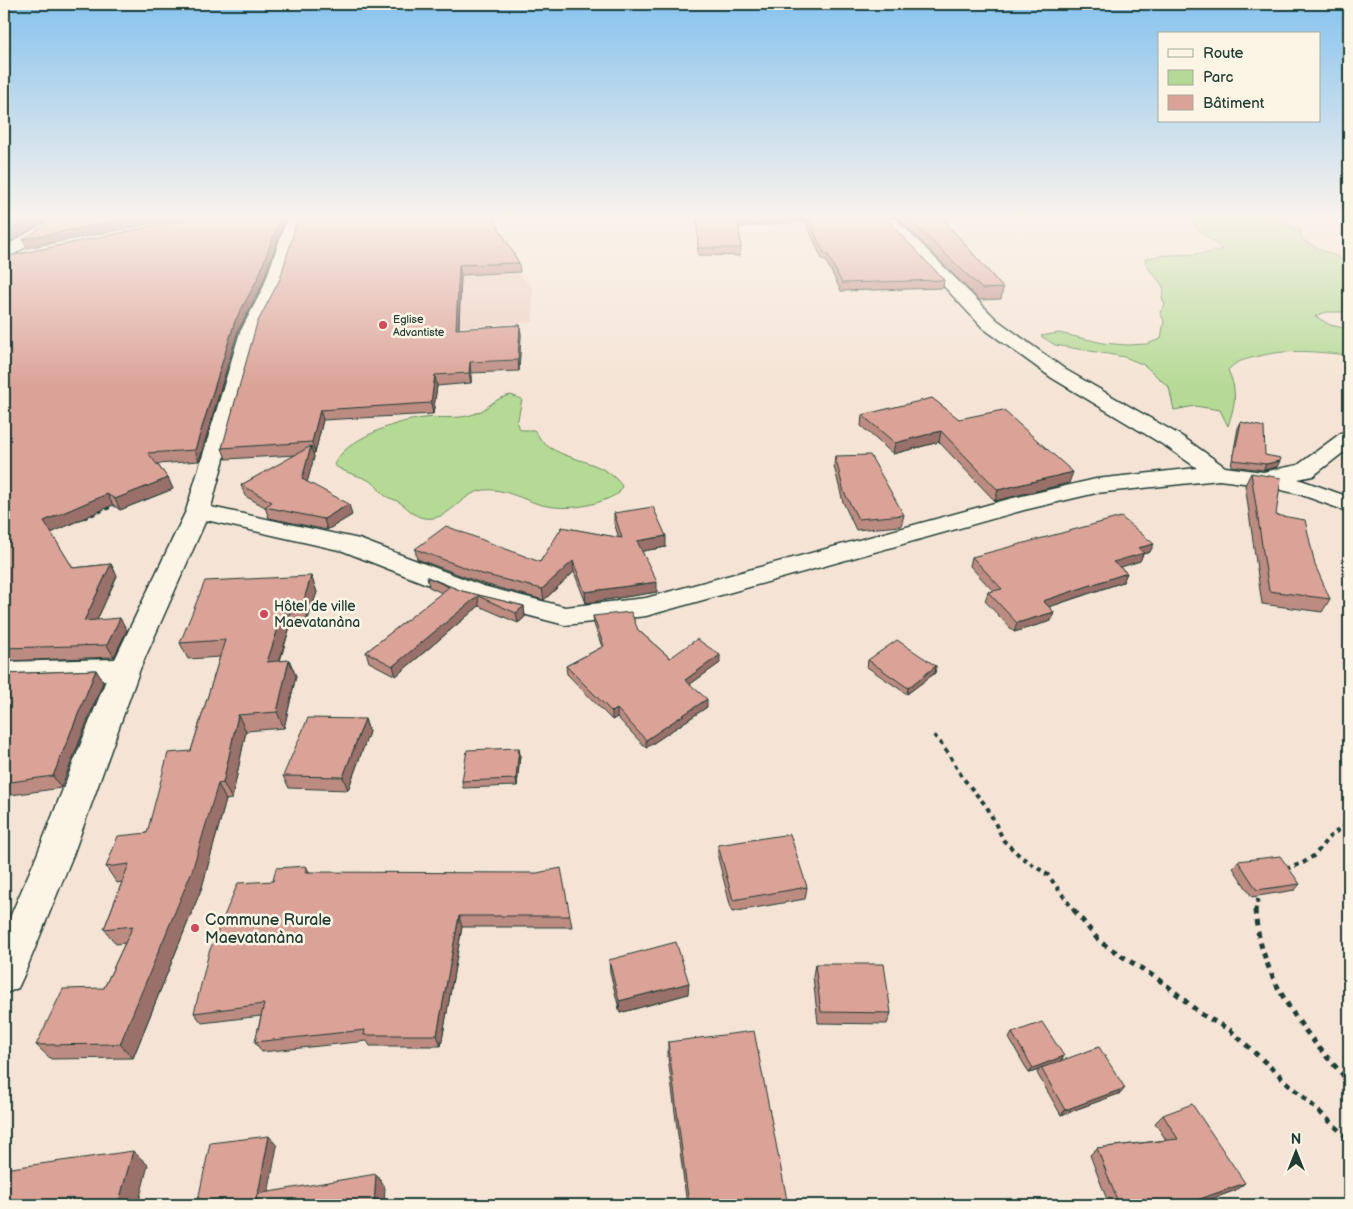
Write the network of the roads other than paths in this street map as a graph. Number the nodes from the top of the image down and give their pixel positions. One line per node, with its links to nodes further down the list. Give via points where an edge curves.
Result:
1 (277, 274): 7 (street, via 249,332)
2 (942, 274): 4 (street, via 990,324 1059,374 1175,442)
3 (1349, 438): 5 (street, via 1305,471)
4 (1219, 473): 5 (street); 7 (street, via 1096,486 1018,504 646,607 565,616 475,593 350,545)
5 (1260, 478): 6 (street)
6 (1345, 501)
7 (198, 511): 8 (street)
8 (125, 669): 9 (street); 10 (street, via 55,855)
9 (4, 673)
10 (4, 976)

